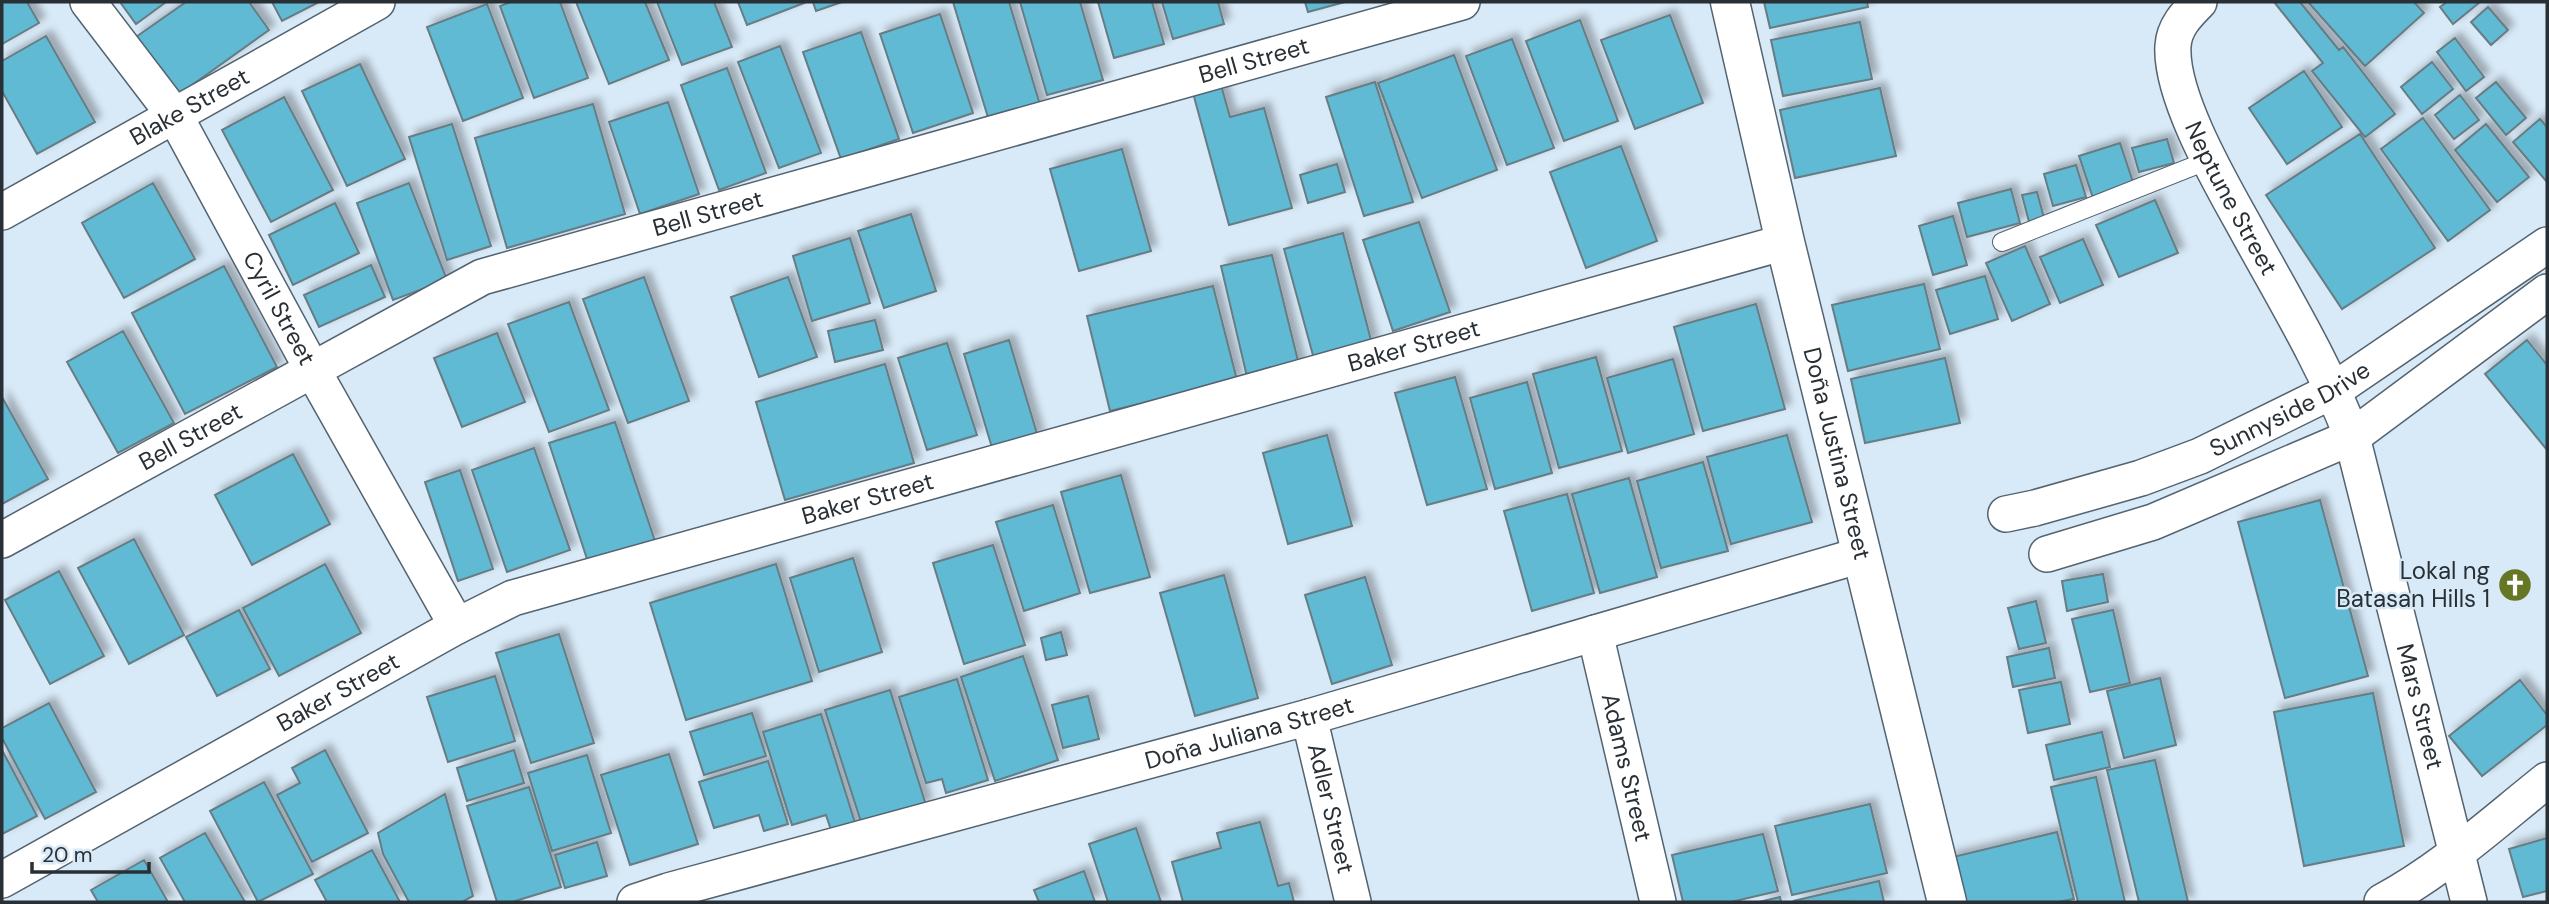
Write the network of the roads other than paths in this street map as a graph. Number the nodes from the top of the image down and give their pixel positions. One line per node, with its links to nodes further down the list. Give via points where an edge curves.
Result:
1 (88, 2): 6 (street, Cyril Street)
2 (377, 2): 6 (street, Blake Street)
3 (1462, 2): 13 (street, Bell Street, via 482,277)
4 (1730, 2): 9 (street, Doña Justina Street)
5 (2199, 2): 7 (street, Neptune Street, via 2182,20 2173,45 2176,81)
6 (175, 116): 8 (street, Blake Street); 13 (street, Cyril Street)
7 (2208, 160): 10 (lane); 14 (street, Neptune Street)
8 (2, 212)
9 (1785, 242): 19 (street, Doña Justina Street); 20 (street, Baker Street, via 513,598)
10 (2002, 242)
11 (2547, 245): 14 (street, Sunnyside Drive)
12 (2547, 292): 15 (street, Sunnyside Drive)
13 (312, 369): 17 (street, Bell Street); 20 (street, Cyril Street)
14 (2334, 390): 15 (street, Mars Street); 16 (street, Sunnyside Drive, via 2200,456 2141,478)
15 (2352, 437): 18 (street, Sunnyside Drive, via 2152,522); 24 (street, Mars Street)
16 (2021, 511)
17 (2, 540)
18 (2047, 554)
19 (1861, 555): 21 (street, Doña Juliana Street); 29 (street, Doña Justina Street)
20 (457, 626): 25 (street, Baker Street)
21 (1595, 633): 22 (street, Doña Juliana Street); 28 (street, Adams Street)
22 (1309, 717): 26 (street, Doña Juliana Street); 27 (street, Adler Street)
23 (2547, 780): 24 (street)
24 (2458, 854): 30 (street); 31 (street, Mars Street)
25 (2, 880)
26 (635, 902)
27 (1353, 902)
28 (1658, 902)
29 (1947, 902)
30 (2382, 902)
31 (2469, 902)

